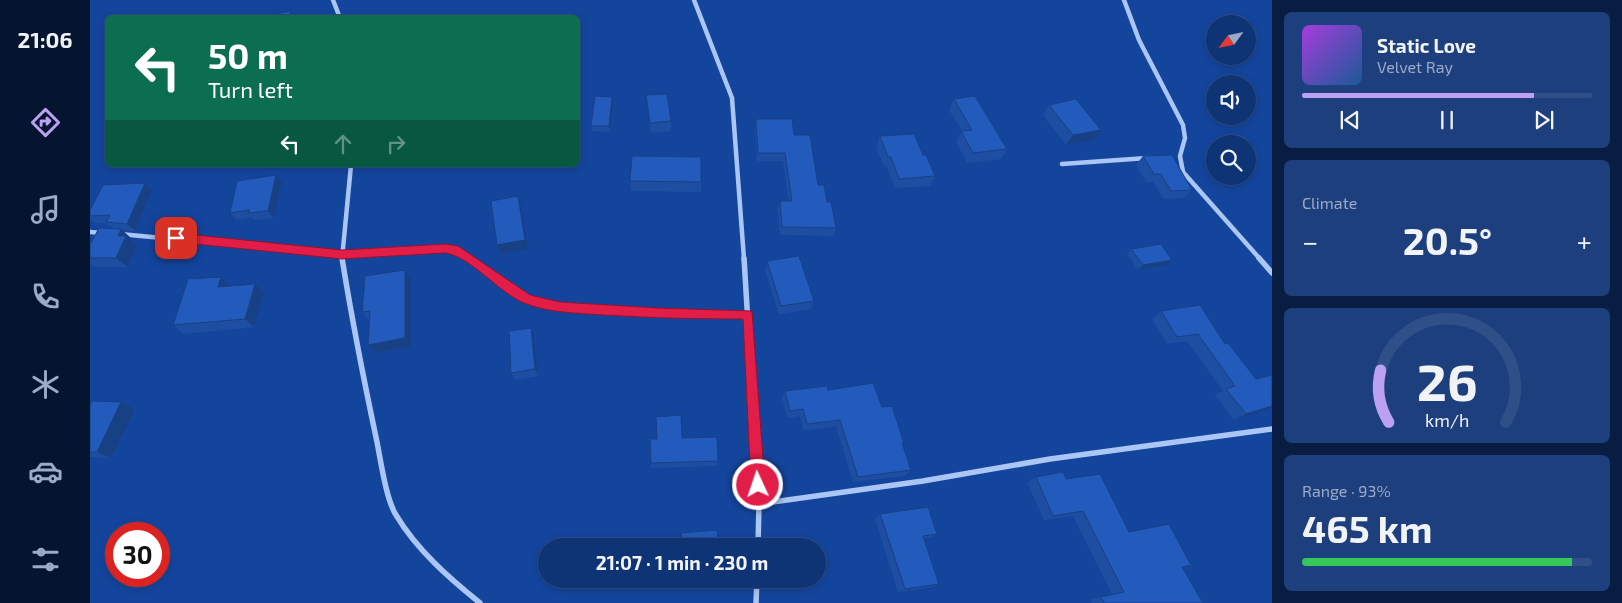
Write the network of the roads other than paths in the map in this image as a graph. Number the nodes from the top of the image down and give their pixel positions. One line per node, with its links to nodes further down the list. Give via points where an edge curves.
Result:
1 (333, 0): 4 (street)
2 (694, 0): 13 (street, via 732,98)
3 (1124, 0): 5 (street, via 1139,40 1183,125 1185,138)
4 (339, 15)
5 (1180, 156): 6 (street); 12 (street, via 1183,172)
6 (1170, 157)
7 (1150, 158): 8 (street)
8 (1062, 164)
9 (351, 167): 11 (street)
10 (90, 232): 11 (street)
11 (342, 255): 13 (street, via 458,250 527,299 560,307); 18 (street, via 353,325 385,481 395,514 425,553)
12 (1272, 273)
13 (748, 314): 15 (street)
14 (1272, 429): 15 (street)
15 (759, 504): 16 (street)
16 (758, 538)
17 (757, 588): 19 (street)
18 (480, 603)
19 (756, 603)

